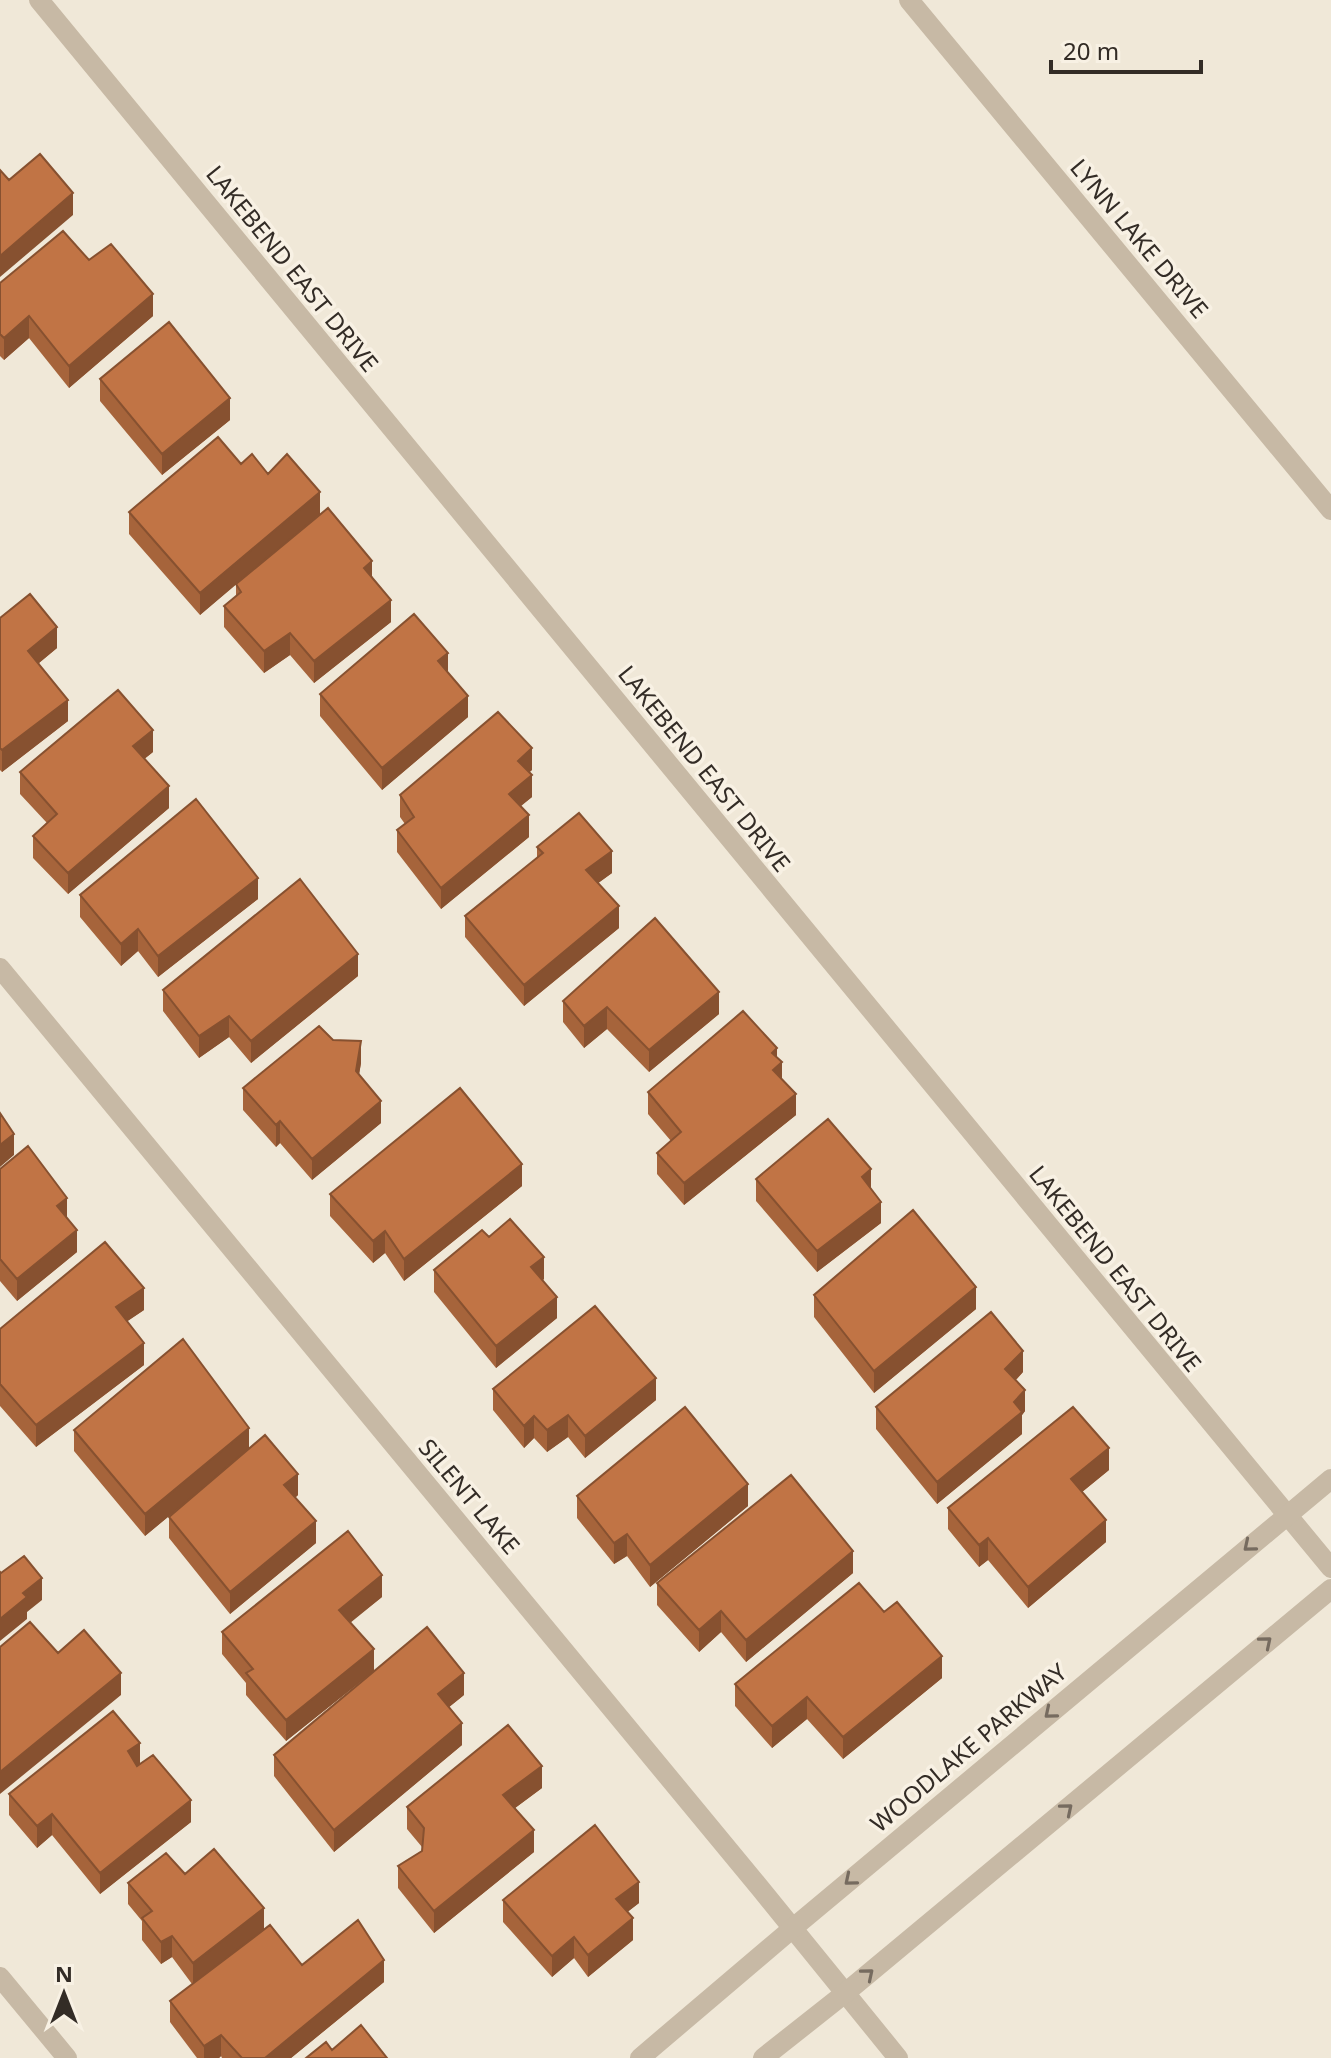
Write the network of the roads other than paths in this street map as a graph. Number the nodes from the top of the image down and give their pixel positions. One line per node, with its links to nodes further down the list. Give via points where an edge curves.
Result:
1 (39, 0): 6 (street, LAKEBEND EAST DRIVE)
2 (909, 0): 3 (street, LYNN LAKE DRIVE)
3 (1331, 510)
4 (0, 968): 9 (street, SILENT LAKE)
5 (1331, 1479): 6 (street, WOODLAKE PARKWAY)
6 (1286, 1515): 7 (street, LAKEBEND EAST DRIVE); 9 (street, WOODLAKE PARKWAY, one-way to 9)
7 (1331, 1568)
8 (1331, 1589): 11 (street, one-way to 8)
9 (793, 1928): 11 (street, SILENT LAKE); 13 (street, WOODLAKE PARKWAY)
10 (0, 1977): 12 (street)
11 (844, 1994): 14 (street); 15 (street, SILENT LAKE)
12 (67, 2058)
13 (640, 2058)
14 (763, 2058)
15 (898, 2058)

